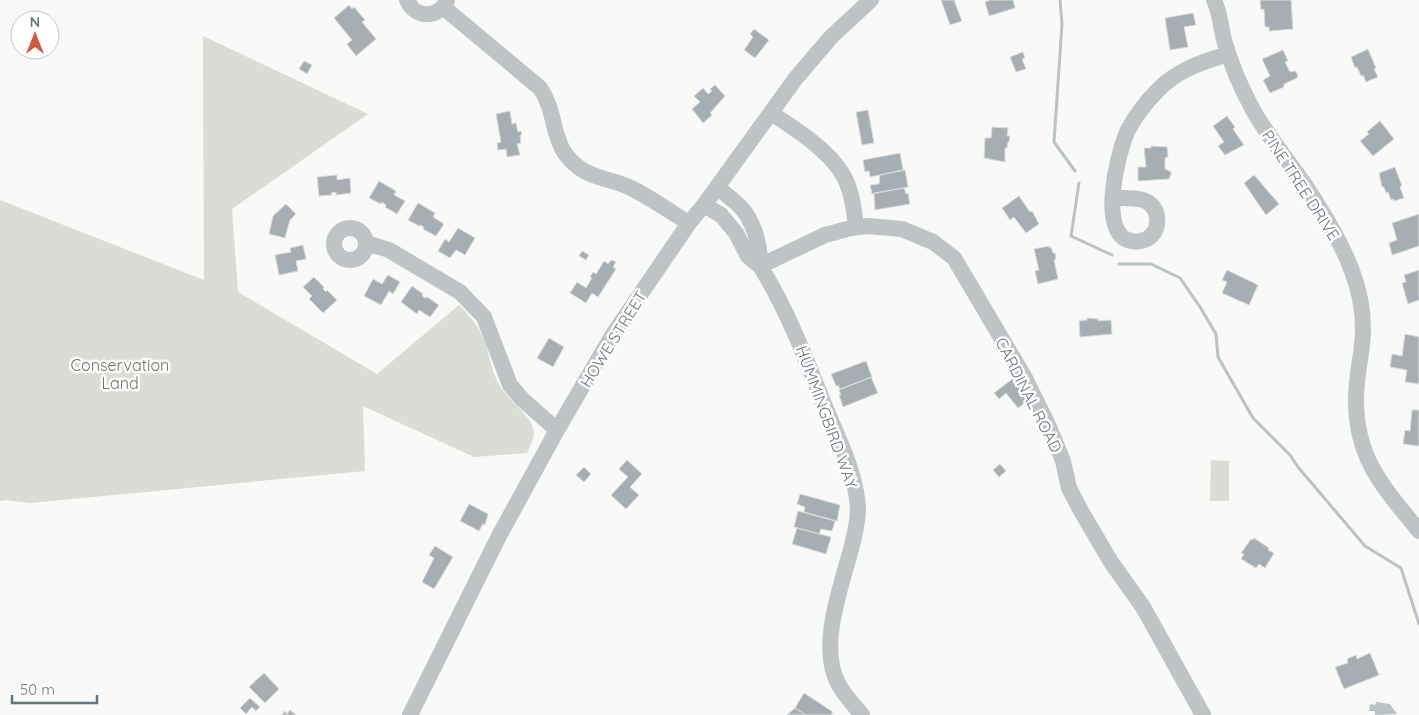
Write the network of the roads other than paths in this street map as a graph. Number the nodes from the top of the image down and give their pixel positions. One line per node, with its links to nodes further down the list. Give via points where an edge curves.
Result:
1 (408, 0): 4 (street, via 412,8 424,14 432,14)
2 (871, 0): 6 (street, HOWE STREET, via 831,37)
3 (1217, 2): 5 (street, PINE TREE DRIVE)
4 (445, 4): 10 (street, via 540,88 550,105 560,145 574,164 596,178 646,196)
5 (1228, 54): 8 (street, via 1188,68 1159,88 1147,102 1122,145); 15 (street, PINE TREE DRIVE, via 1253,110 1315,200 1352,270 1363,316 1356,398 1358,427 1376,477)
6 (771, 113): 7 (street, HOWE STREET); 11 (street, via 806,138 843,174 850,191)
7 (717, 188): 9 (street, HOWE STREET); 13 (street, HUMMINGBIRD WAY, via 747,217 759,247)
8 (1113, 198)
9 (704, 205): 10 (street, HOWE STREET); 13 (street, HUMMINGBIRD WAY, via 721,215 736,233 748,256)
10 (689, 224): 14 (street, HOWE STREET, via 612,336)
11 (856, 227): 13 (street, CARDINAL ROAD, via 825,235); 18 (street, CARDINAL ROAD, via 902,228 933,242 954,258 1025,378 1049,427 1063,461 1069,488 1081,511 1143,607)
12 (367, 243): 14 (street, via 390,250 460,292 484,317 510,385)
13 (760, 266): 17 (street, HUMMINGBIRD WAY, via 795,334 854,484 858,508 856,525 830,643 831,663 839,686)
14 (557, 430): 16 (street, HOWE STREET, via 498,536)
15 (1419, 531)
16 (410, 715)
17 (862, 715)
18 (1203, 715)

